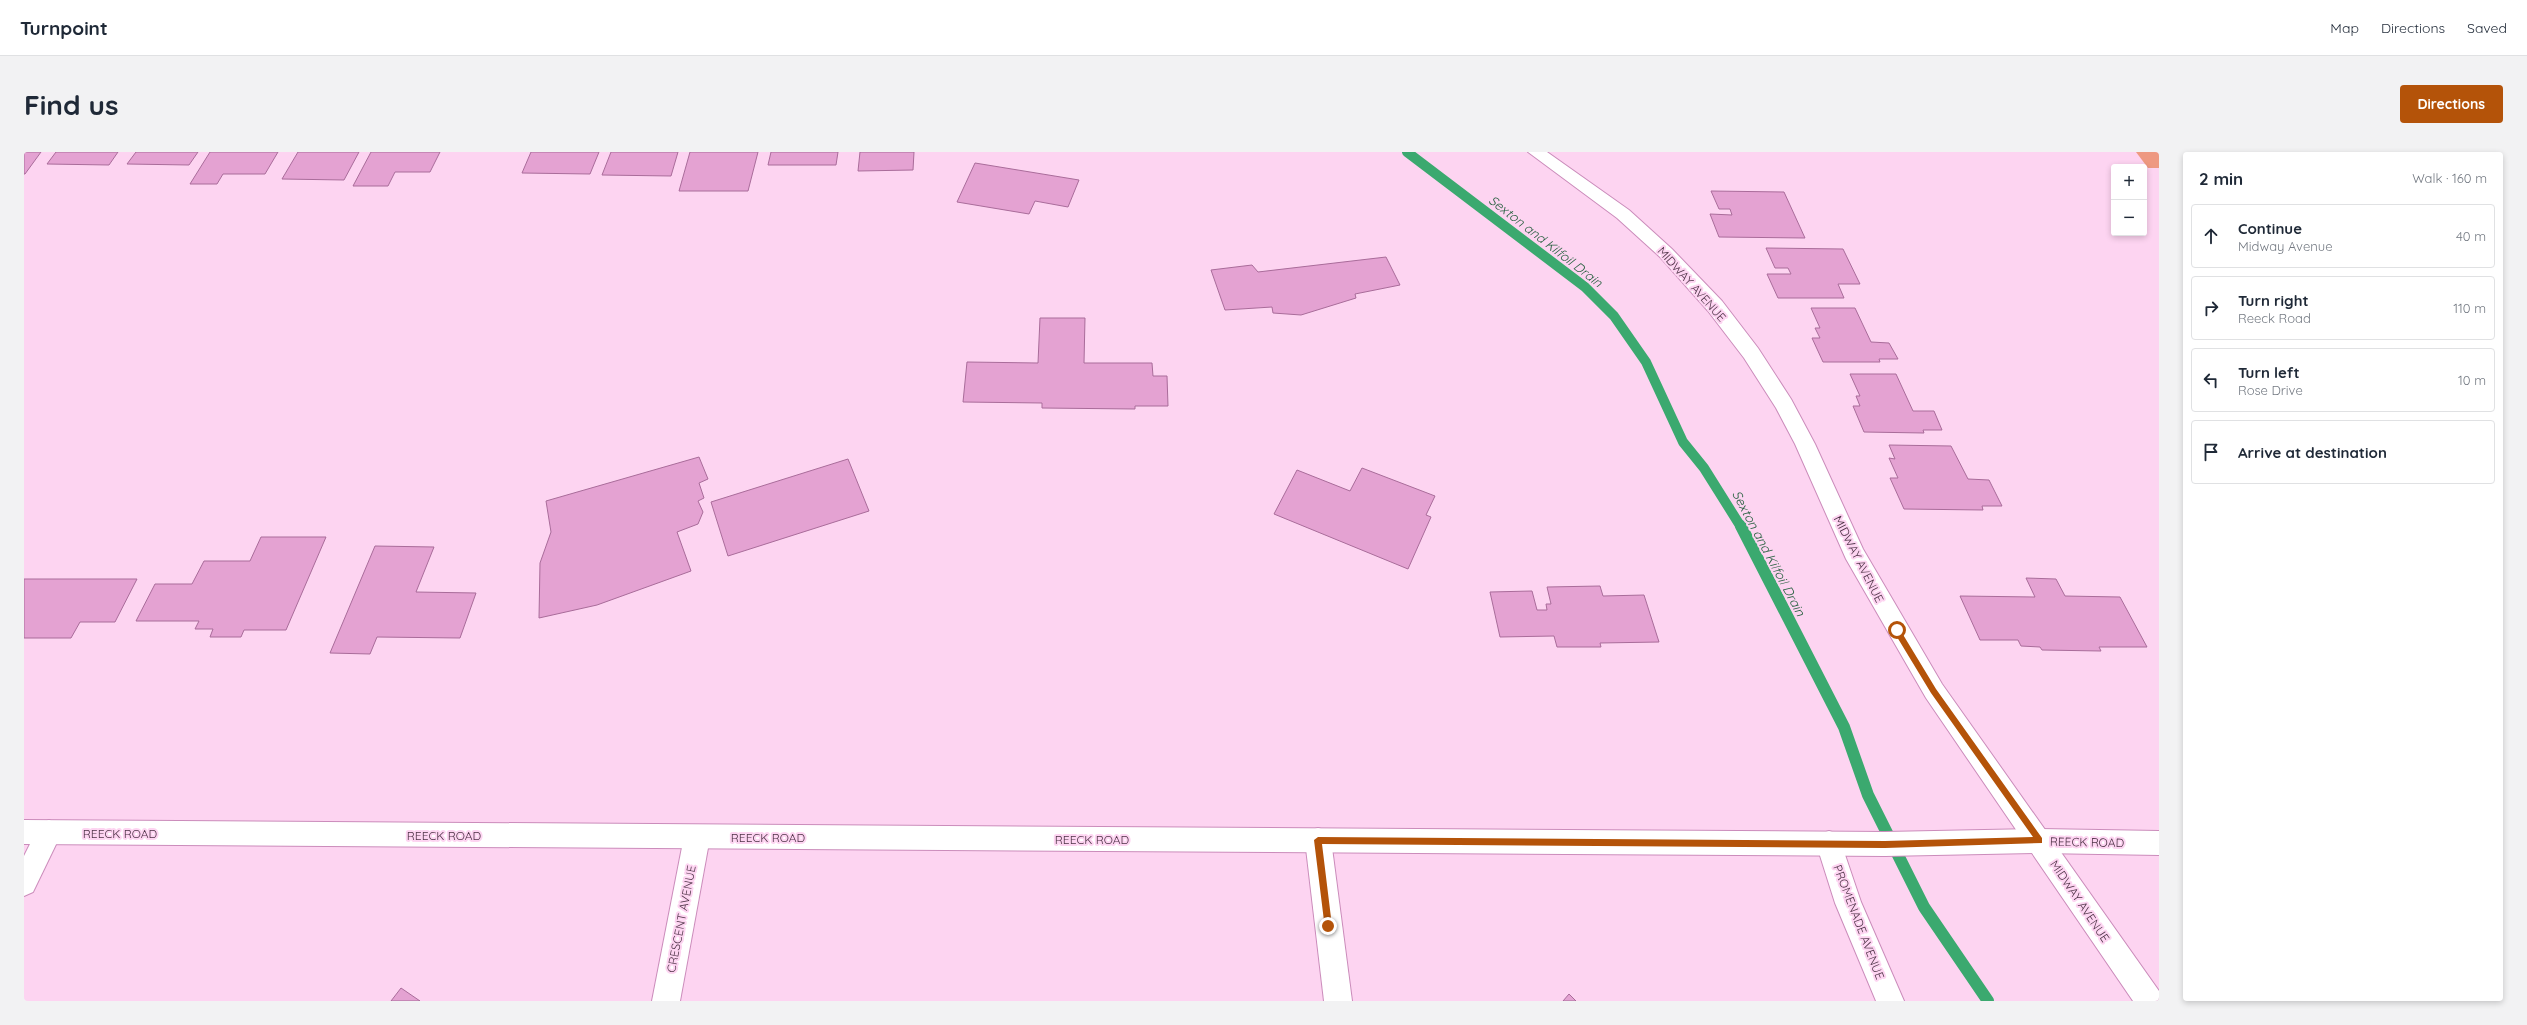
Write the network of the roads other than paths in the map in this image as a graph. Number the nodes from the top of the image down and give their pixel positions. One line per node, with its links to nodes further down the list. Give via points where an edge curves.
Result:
1 (1536, 152): 6 (street, MIDWAY AVENUE, via 1623,214 1666,253 1715,306 1751,353 1798,431 1854,553 1897,630 1934,691)
2 (24, 832): 3 (street, REECK ROAD)
3 (48, 832): 4 (street, REECK ROAD); 9 (street)
4 (696, 837): 5 (street, REECK ROAD); 10 (street, CRESCENT AVENUE)
5 (1318, 840): 7 (street, REECK ROAD); 11 (street)
6 (2040, 841): 7 (street, REECK ROAD); 8 (street, REECK ROAD); 13 (street, MIDWAY AVENUE, via 2094,924)
7 (1839, 843): 12 (street, PROMENADE AVENUE, via 1848,903)
8 (2159, 843)
9 (24, 883)
10 (666, 1001)
11 (1338, 1001)
12 (1890, 1001)
13 (2149, 1001)

